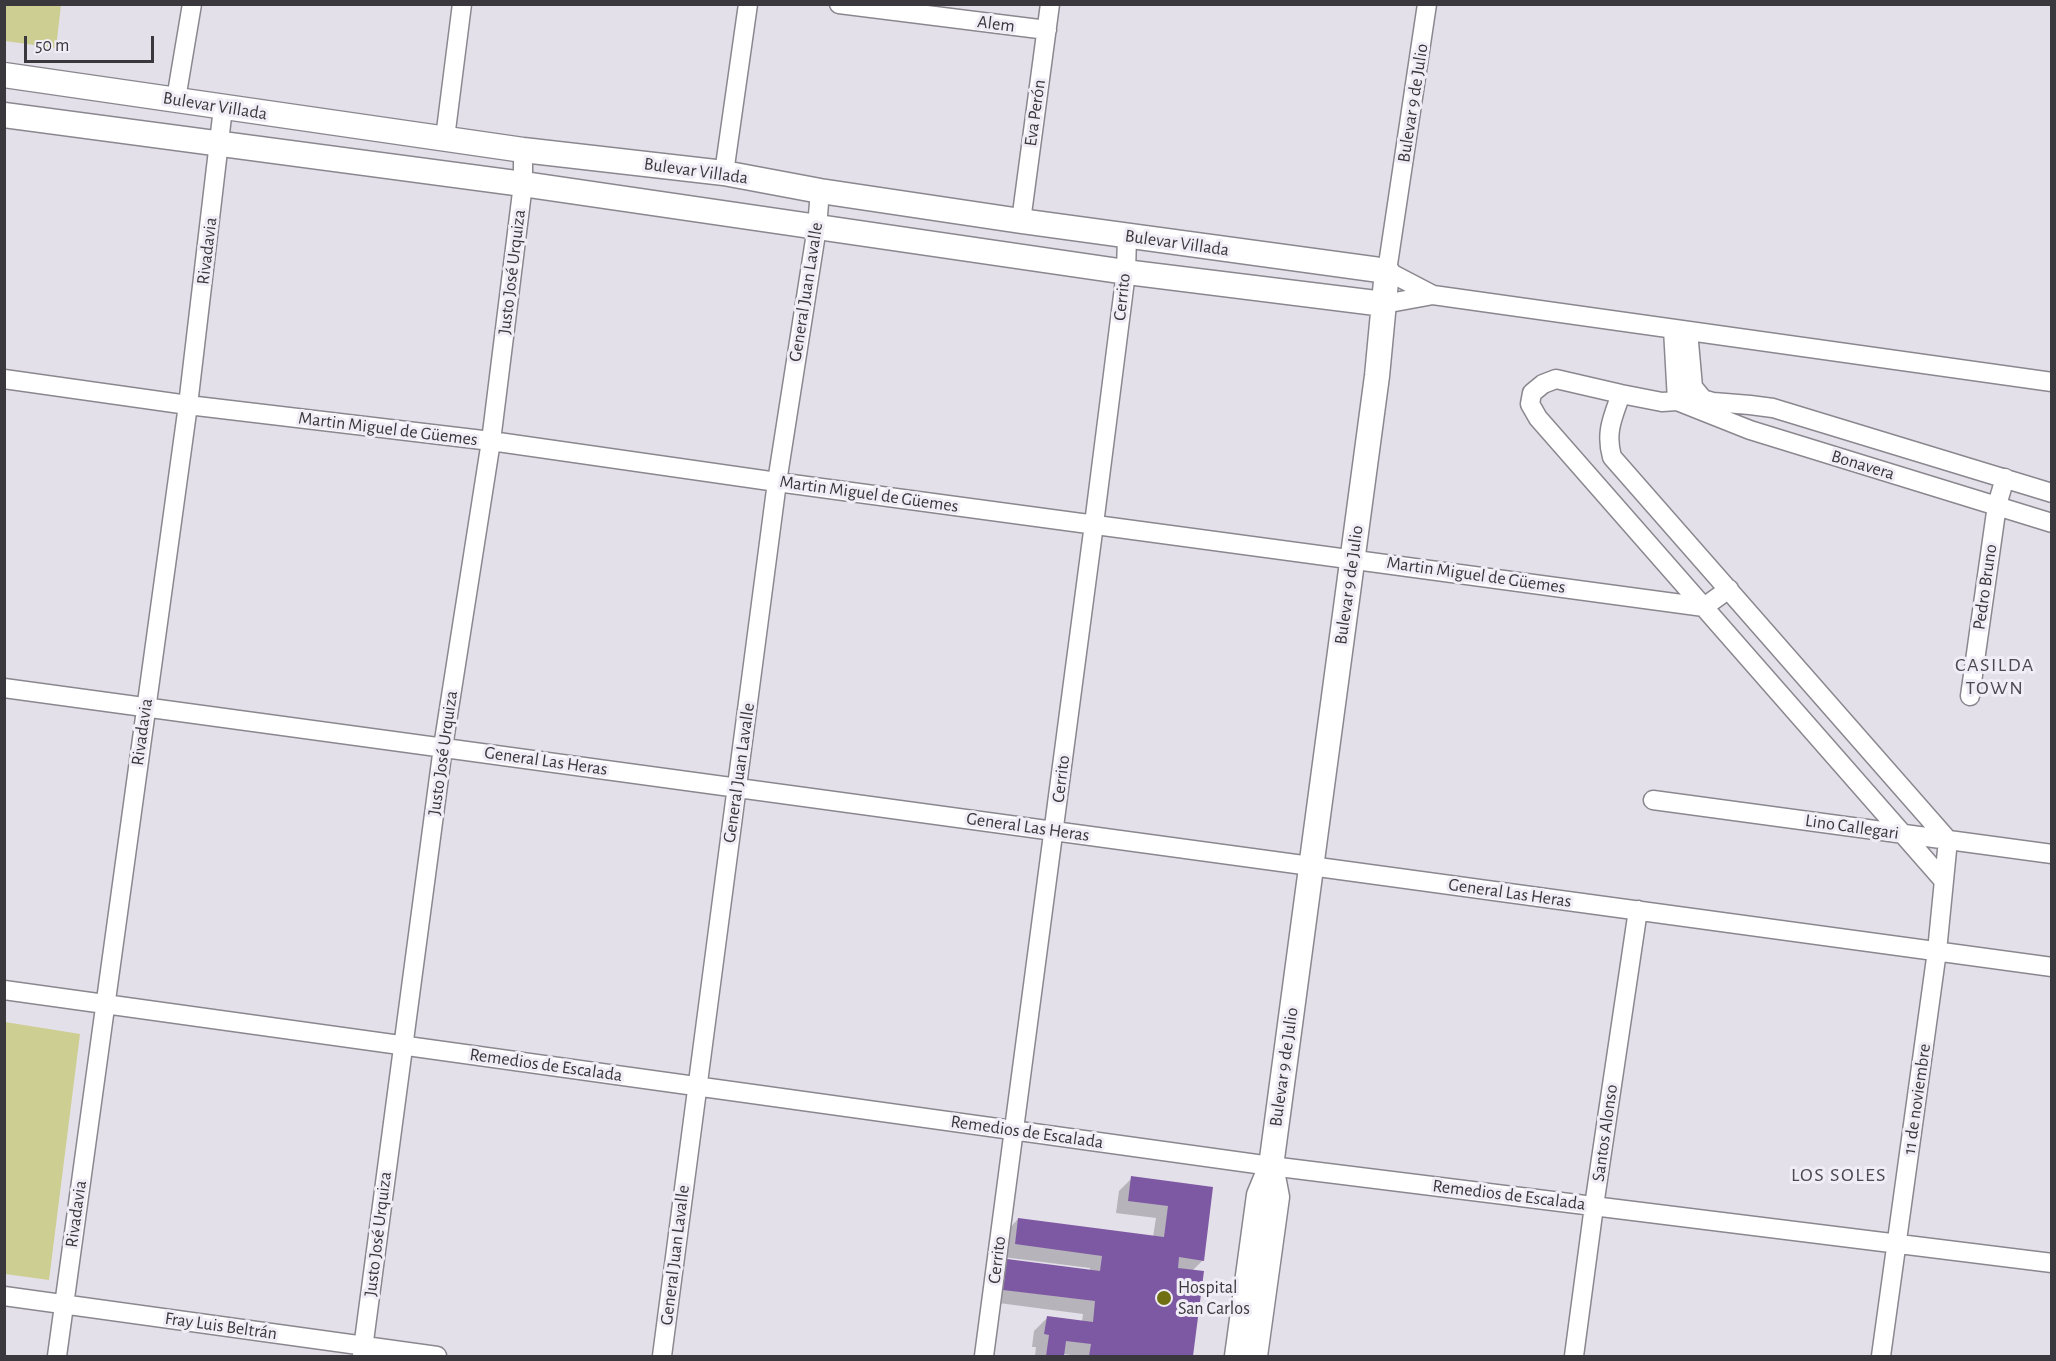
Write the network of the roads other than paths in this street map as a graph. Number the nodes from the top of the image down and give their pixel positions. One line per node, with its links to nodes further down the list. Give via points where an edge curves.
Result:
1 (192, 4): 9 (street)
2 (462, 4): 12 (street)
3 (748, 4): 15 (street)
4 (839, 4): 7 (street, Alem)
5 (1050, 4): 7 (street, Eva Perón)
6 (1427, 4): 21 (street, Bulevar 9 de Julio)
7 (1047, 30): 18 (street, Eva Perón)
8 (4, 75): 9 (main road, Bulevar Villada)
9 (176, 99): 10 (main road, Bulevar Villada)
10 (223, 108): 12 (main road, Bulevar Villada); 13 (street, Rivadavia)
11 (4, 115): 13 (main road, Bulevar Villada)
12 (445, 138): 14 (main road, Bulevar Villada)
13 (219, 145): 16 (main road, Bulevar Villada); 31 (street, Rivadavia)
14 (523, 150): 15 (main road, Bulevar Villada); 16 (street, Justo José Urquiza)
15 (723, 173): 17 (main road, Bulevar Villada)
16 (523, 184): 19 (main road, Bulevar Villada); 32 (street, Justo José Urquiza)
17 (820, 191): 18 (main road, Bulevar Villada); 19 (street, General Juan Lavalle)
18 (1021, 221): 20 (main road, Bulevar Villada)
19 (817, 227): 22 (main road, Bulevar Villada); 34 (street, General Juan Lavalle)
20 (1127, 236): 21 (main road, Bulevar Villada); 22 (street, Cerrito)
21 (1387, 271): 23 (street); 24 (main road, Bulevar 9 de Julio)
22 (1126, 272): 24 (main road, Bulevar Villada); 38 (street, Cerrito)
23 (1432, 295): 24 (street); 25 (street)
24 (1384, 304): 39 (main road, Bulevar 9 de Julio)
25 (1681, 330): 27 (street); 28 (street); 30 (street)
26 (4, 379): 31 (street, Martin Miguel de Güemes)
27 (2052, 382)
28 (1693, 387): 30 (street); 33 (street, via 1703,399 1713,402 1773,408)
29 (1621, 394): 30 (street, Bonavera); 40 (street, via 1609,431 1612,457); 41 (street, Bonavera, via 1556,379 1532,393 1530,404 1538,418)
30 (1677, 401): 36 (street, Bonavera, via 1750,430)
31 (188, 405): 32 (street, Martin Miguel de Güemes); 44 (street, Rivadavia)
32 (491, 441): 34 (street, Martin Miguel de Güemes); 45 (street, Justo José Urquiza)
33 (2005, 478): 35 (street); 36 (street, Pedro Bruno)
34 (777, 482): 38 (street, Martin Miguel de Güemes); 46 (street, General Juan Lavalle)
35 (2052, 493)
36 (1997, 506): 37 (street, Bonavera); 43 (street, Pedro Bruno)
37 (2052, 523)
38 (1094, 524): 39 (street, Martin Miguel de Güemes); 48 (street, Cerrito)
39 (1352, 558): 41 (street, Martin Miguel de Güemes); 52 (main road, Bulevar 9 de Julio)
40 (1728, 589): 41 (street); 50 (street)
41 (1704, 607): 49 (street)
42 (4, 688): 44 (street, General Las Heras)
43 (1970, 696)
44 (145, 708): 45 (street, General Las Heras); 58 (street, Rivadavia)
45 (443, 747): 46 (street, General Las Heras); 59 (street, Justo José Urquiza)
46 (737, 788): 48 (street, General Las Heras); 60 (street, General Juan Lavalle)
47 (1653, 800): 49 (street, Lino Callegari)
48 (1054, 831): 52 (street, General Las Heras); 61 (street, Cerrito)
49 (1903, 834): 50 (street, Lino Callegari); 53 (street)
50 (1948, 840): 51 (street, Lino Callegari); 53 (street, 11 de noviembre)
51 (2052, 854)
52 (1312, 866): 54 (street, General Las Heras); 62 (main road, Bulevar 9 de Julio)
53 (1944, 881): 55 (street, 11 de noviembre)
54 (1638, 910): 55 (street, General Las Heras); 63 (street, Santos Alonso)
55 (1937, 951): 56 (street, General Las Heras); 64 (street, 11 de noviembre)
56 (2052, 967)
57 (4, 990): 58 (street, Remedios de Escalada)
58 (104, 1004): 59 (street, Remedios de Escalada); 67 (street, Rivadavia)
59 (402, 1045): 60 (street, Remedios de Escalada); 68 (street, Justo José Urquiza)
60 (696, 1086): 61 (street, Remedios de Escalada); 71 (street, General Juan Lavalle)
61 (1013, 1130): 62 (street, Remedios de Escalada); 72 (street, Cerrito)
62 (1271, 1166): 63 (street, Remedios de Escalada); 73 (main road, Bulevar 9 de Julio, via 1259,1195); 74 (main road, Bulevar 9 de Julio, via 1276,1197)
63 (1594, 1206): 64 (street, Remedios de Escalada); 75 (street, Santos Alonso)
64 (1897, 1243): 65 (street, Remedios de Escalada); 76 (street, 11 de noviembre)
65 (2052, 1263)
66 (4, 1296): 67 (street, Fray Luis Beltrán)
67 (64, 1304): 68 (street, Fray Luis Beltrán); 69 (street, Rivadavia)
68 (363, 1351): 70 (street, Fray Luis Beltrán)
69 (57, 1356)
70 (437, 1356)
71 (662, 1356)
72 (984, 1356)
73 (1237, 1356)
74 (1255, 1356)
75 (1574, 1356)
76 (1881, 1356)

